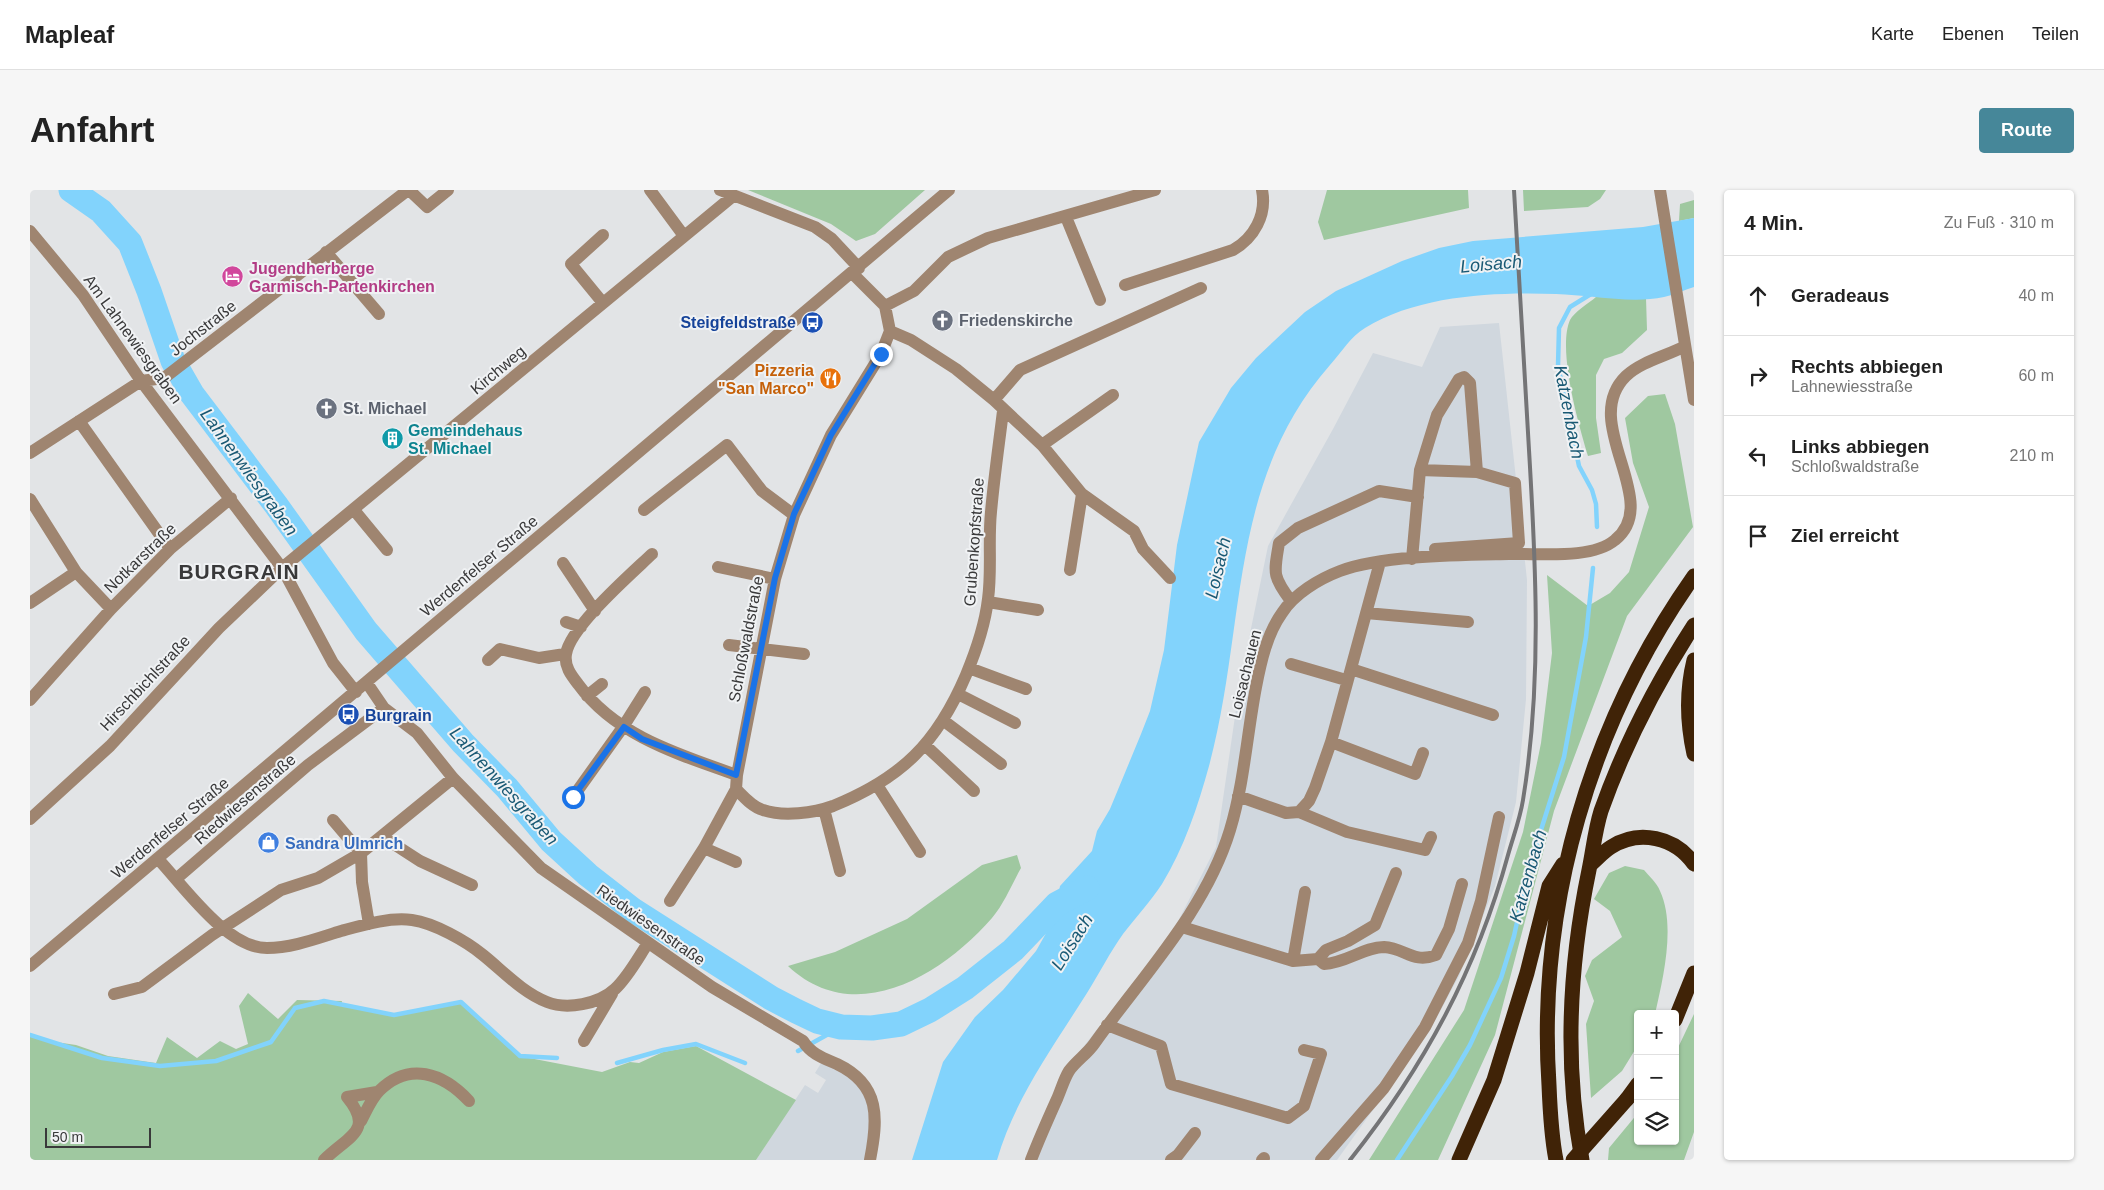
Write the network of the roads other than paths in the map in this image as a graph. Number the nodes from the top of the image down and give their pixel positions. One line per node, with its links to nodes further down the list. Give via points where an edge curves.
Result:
1 (409, 190): 2 (street, via 427,206); 14 (street, Jochstraße)
2 (448, 190)
3 (650, 190): 13 (street)
4 (720, 190): 9 (street)
5 (949, 190): 15 (street, Werdenfelser Straße)
6 (1155, 190): 10 (street)
7 (1262, 190): 16 (street, via 1263,213 1253,234 1243,244)
8 (1660, 190): 23 (street)
9 (733, 196): 13 (street, Kirchweg); 15 (street, via 815,227 832,239)
10 (1066, 217): 18 (street); 20 (street, via 988,238 948,257 914,291)
11 (30, 231): 24 (street, Am Lahnewiesgraben, via 82,295)
12 (603, 235): 19 (street, via 571,264)
13 (684, 236): 19 (street, Kirchweg)
14 (326, 252): 21 (street); 24 (street, Jochstraße, via 164,378)
15 (855, 270): 20 (street); 75 (street, Werdenfelser Straße)
16 (1125, 285)
17 (1201, 288): 26 (street, via 1020,370)
18 (1100, 300)
19 (603, 304): 38 (street, Kirchweg)
20 (885, 306): 22 (street)
21 (379, 314)
22 (890, 332): 26 (street, via 911,340 956,369); 40 (street, Schloßwaldstraße, via 881,354 831,435)
23 (1685, 346): 27 (street); 44 (street, Loisachauen, via 1630,373 1620,383 1610,408 1610,423 1630,503 1626,528 1615,541 1602,548 1579,553)
24 (141, 381): 29 (street, Jochstraße); 36 (street, Am Lahnewiesgraben)
25 (1113, 395): 30 (street)
26 (994, 400): 28 (street)
27 (1694, 400)
28 (1003, 410): 30 (street); 54 (street, Grubenkopfstraße, via 991,511)
29 (79, 421): 31 (street, Jochstraße); 41 (street)
30 (1042, 445): 34 (street)
31 (30, 453)
32 (1420, 470): 33 (street); 33 (street, via 1436,415 1459,379 1464,377 1470,383); 35 (street)
33 (1477, 472): 44 (street, via 1515,483 1519,543 1433,549)
34 (1082, 494): 49 (street); 53 (street, via 1134,531 1143,549)
35 (1418, 497): 44 (street); 56 (street, via 1378,491 1298,528 1280,543 1275,566 1276,579)
36 (231, 498): 41 (street, Notkarstraße); 48 (street, Am Lahnewiesgraben)
37 (30, 499): 50 (street, Notkarstraße)
38 (354, 510): 42 (street); 48 (street, Kirchweg)
39 (644, 510): 40 (street, via 727,445 762,491)
40 (794, 514): 52 (street, Schloßwaldstraße)
41 (170, 549): 58 (street, Notkarstraße)
42 (387, 550)
43 (652, 554): 60 (street)
44 (1412, 559): 45 (street, Loisachauen)
45 (1380, 562): 56 (street, Loisachauen, via 1340,571); 61 (street)
46 (563, 563): 60 (street)
47 (718, 567): 52 (street)
48 (282, 568): 78 (street, Am Lahnewiesgraben, via 334,663); 104 (street, Hirschbichlstraße, via 219,628 110,746)
49 (1070, 570)
50 (76, 572): 57 (street); 58 (street, Notkarstraße)
51 (1694, 576): 112 (highway, via 1672,606 1634,676 1603,746)
52 (775, 578): 67 (street, Schloßwaldstraße)
53 (1170, 578)
54 (988, 598): 55 (street); 59 (street); 73 (street, Grubenkopfstraße, via 980,638)
55 (1028, 601)
56 (1291, 601): 98 (street, Loisachauen, via 1269,634 1251,713)
57 (30, 603)
58 (111, 609): 82 (street)
59 (1038, 610)
60 (595, 611): 65 (street)
61 (1366, 612): 63 (street); 74 (street)
62 (566, 622): 65 (street)
63 (1468, 622)
64 (1694, 625): 116 (highway, via 1655,690 1622,761 1601,812)
65 (581, 627): 68 (street)
66 (729, 645): 67 (street)
67 (759, 650): 69 (street); 93 (street, Schloßwaldstraße)
68 (565, 654): 70 (street, via 539,658 500,649); 81 (street, via 568,670)
69 (804, 654)
70 (488, 660)
71 (1694, 660): 91 (highway, via 1687,703)
72 (1291, 664): 74 (street)
73 (969, 668): 77 (street); 80 (street, Grubenkopfstraße)
74 (1349, 675): 84 (street); 88 (street)
75 (367, 683): 78 (street, Werdenfelser Straße); 83 (street, Riedwiesenstraße)
76 (602, 684): 81 (street)
77 (1026, 688)
78 (356, 692): 113 (street, Werdenfelser Straße)
79 (645, 692): 87 (street)
80 (958, 694): 85 (street, Grubenkopfstraße); 86 (street)
81 (587, 696): 87 (street)
82 (30, 700)
83 (384, 708): 94 (street, Riedwiesenstraße, via 417,733); 119 (street, Riedwiesenstraße, via 308,765)
84 (1493, 715)
85 (944, 722): 89 (street, Grubenkopfstraße); 92 (street)
86 (1014, 723)
87 (624, 727): 93 (street, via 642,739); 99 (street)
88 (1331, 742): 90 (street, via 1415,774); 101 (street, via 1315,788)
89 (926, 746): 95 (street, Grubenkopfstraße); 97 (street)
90 (1424, 752)
91 (1694, 754)
92 (1001, 764)
93 (736, 775): 96 (street, Schloßwaldstraße)
94 (453, 778): 107 (street); 127 (street, Riedwiesenstraße, via 541,868)
95 (877, 785): 100 (street, Grubenkopfstraße, via 866,793); 110 (street)
96 (736, 789): 100 (street, Grubenkopfstraße, via 762,810 789,813); 106 (street, Schloßwaldstraße)
97 (974, 791)
98 (1238, 796): 101 (street, via 1286,813); 126 (street, Loisachauen, via 1230,830)
99 (573, 797)
100 (824, 810): 117 (street)
101 (1299, 812): 108 (street, via 1347,832 1424,850)
102 (705, 817): 106 (street)
103 (1499, 817): 147 (street, via 1481,901 1468,943 1425,1027 1384,1088)
104 (30, 819)
105 (333, 820): 111 (street)
106 (717, 823): 109 (street, Schloßwaldstraße)
107 (383, 837): 111 (street); 121 (street, via 420,861)
108 (1430, 837)
109 (704, 848): 114 (street); 123 (street, Schloßwaldstraße)
110 (920, 852)
111 (361, 853): 124 (street, via 362,882); 125 (street, via 318,878 281,890)
112 (1566, 858): 148 (highway, via 1549,886 1494,1080); 149 (highway, via 1555,922 1546,1048)
113 (159, 860): 119 (street); 130 (street, Werdenfelser Straße)
114 (736, 862)
115 (1694, 864): 116 (highway, via 1668,842 1642,837 1611,847)
116 (1590, 865): 151 (highway, via 1578,925 1572,992 1574,1102)
117 (840, 871)
118 (1396, 873): 128 (street, via 1375,925 1326,950)
119 (176, 879): 125 (street, via 209,917)
120 (1462, 884): 128 (street, via 1449,929 1436,954 1425,959 1385,947 1338,963 1324,964)
121 (472, 885)
122 (1305, 892): 129 (street)
123 (670, 901)
124 (370, 924): 125 (street, via 266,948 238,940); 132 (street, via 411,920 435,927 472,947 523,988 548,1002 590,1004)
125 (224, 927): 133 (street, via 142,987)
126 (1182, 927): 129 (street); 135 (street, Loisachauen)
127 (648, 943): 132 (street); 144 (street, Riedwiesenstraße, via 712,987 851,1071 869,1090 875,1109 875,1135)
128 (1318, 959): 129 (street)
129 (1293, 961)
130 (30, 966)
131 (1694, 973): 134 (highway)
132 (616, 989): 136 (street)
133 (114, 994)
134 (1679, 1010)
135 (1106, 1025): 137 (street, via 1162,1046 1171,1084 1288,1118 1304,1106 1321,1054); 145 (street, Loisachauen, via 1092,1047 1070,1070)
136 (584, 1041)
137 (1304, 1050)
138 (1634, 1089): 150 (highway, bridge)
139 (377, 1092): 140 (street, via 405,1074 420,1072 455,1086); 141 (street); 141 (street, via 347,1097 358,1110)
140 (469, 1101)
141 (361, 1121): 143 (street, via 357,1131)
142 (1195, 1133): 146 (street)
143 (324, 1160)
144 (870, 1160)
145 (1031, 1160)
146 (1171, 1160)
147 (1321, 1160)
148 (1459, 1160)
149 (1556, 1160)
150 (1572, 1160)
151 (1582, 1160)

